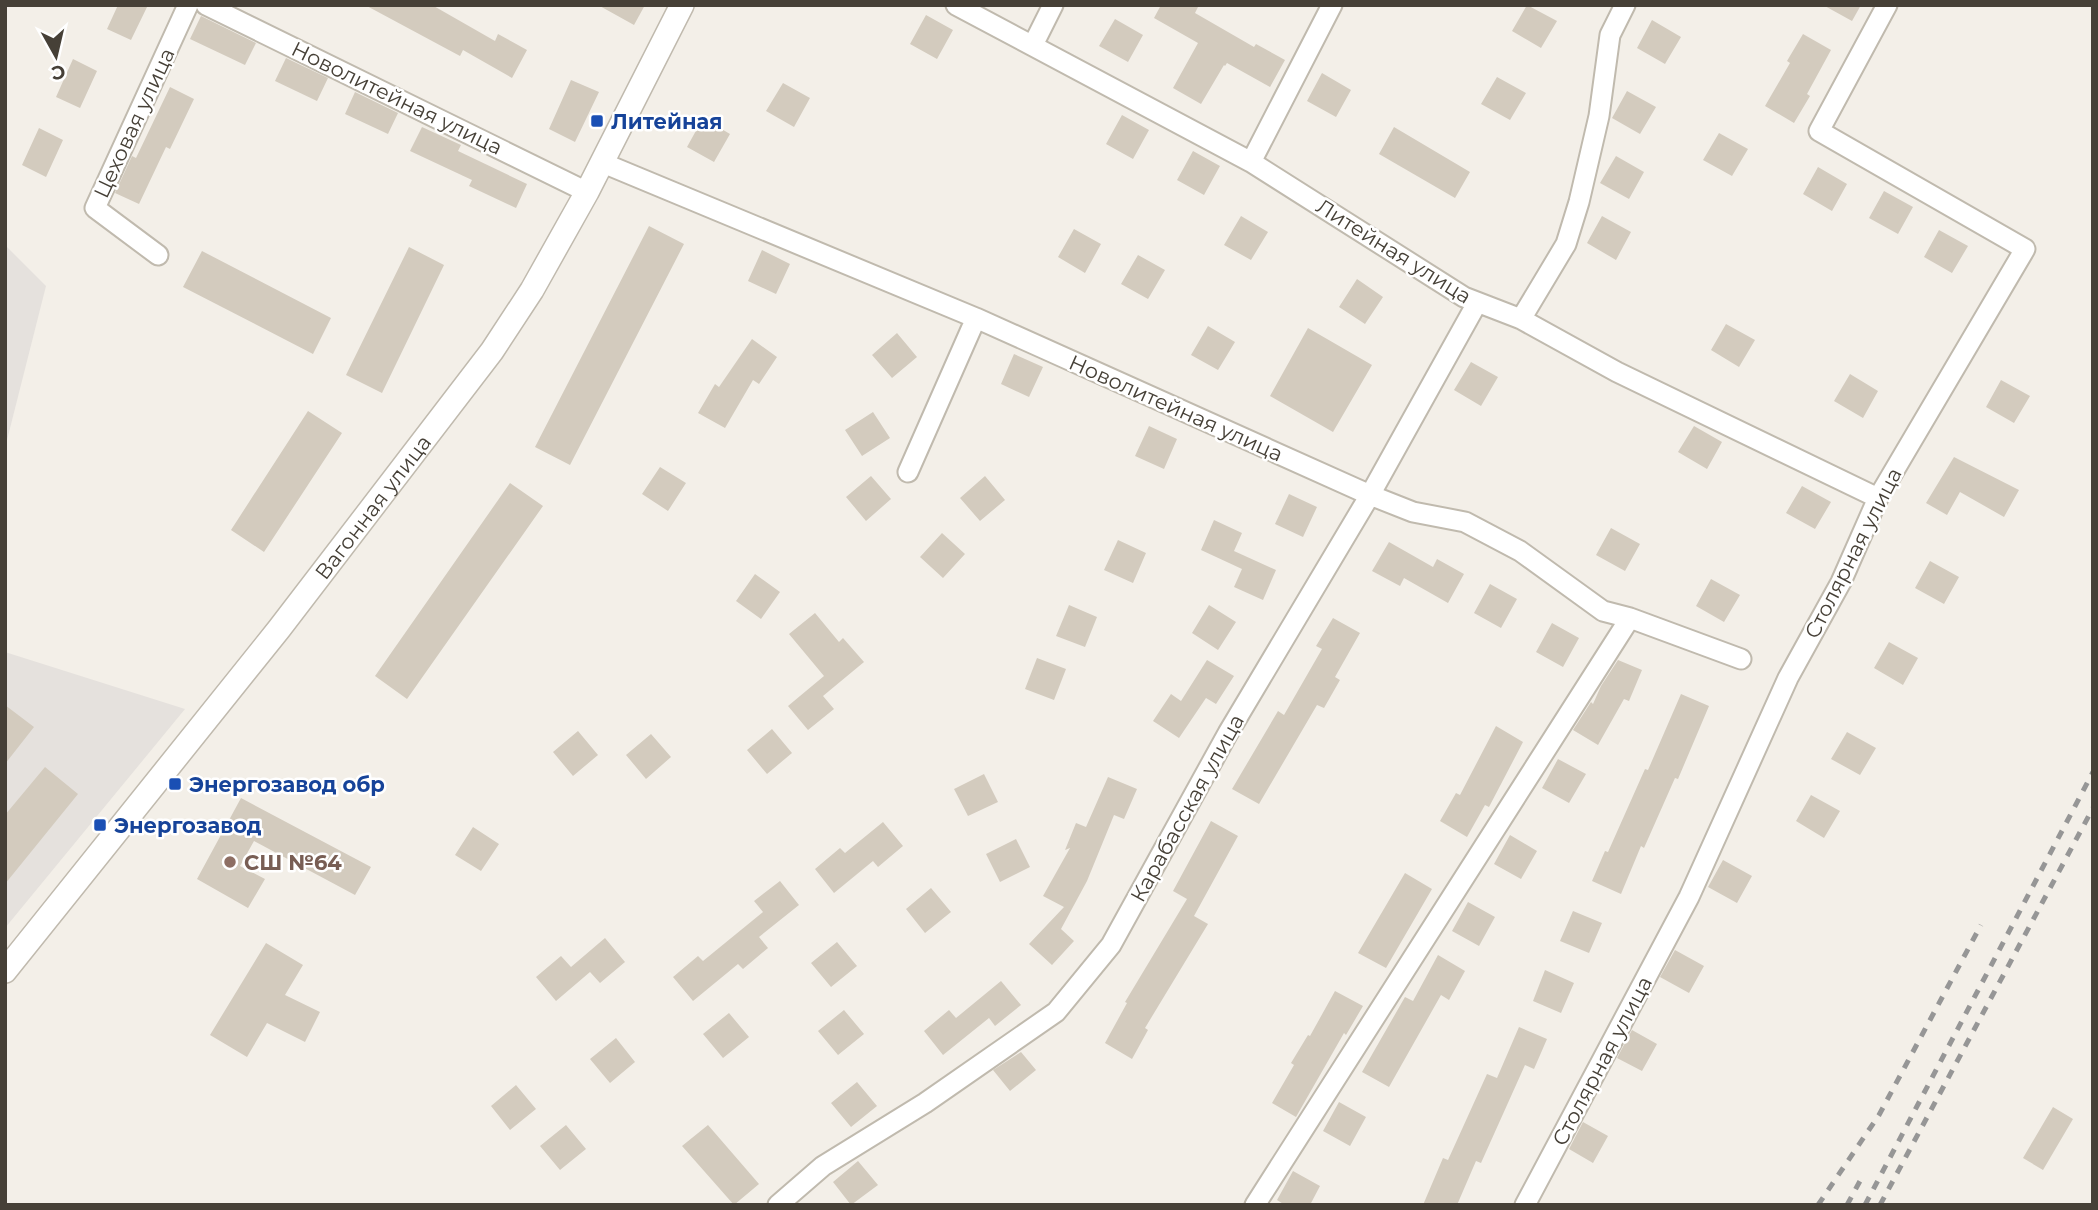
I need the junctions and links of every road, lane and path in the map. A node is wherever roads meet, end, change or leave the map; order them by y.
1 (188, 5) edge
2 (206, 5) edge
3 (682, 5) edge
4 (956, 5) edge
5 (1053, 5) edge
6 (1332, 5) edge
7 (1625, 5) edge
8 (1887, 5) edge
9 (1032, 45) junction
10 (1251, 162) junction
11 (603, 163) junction
12 (587, 192) junction
13 (158, 255) dead end
14 (1477, 303) junction
15 (976, 318) junction
16 (1521, 319) junction
17 (908, 472) dead end
18 (1370, 495) junction
19 (1878, 498) junction
20 (1630, 618) junction
21 (1741, 659) dead end
22 (5, 971) edge
23 (778, 1205) edge
24 (1255, 1205) edge
25 (1525, 1205) edge

1 - 13 street, Цеховая улица
2 - 12 street, Новолитейная улица
3 - 11 street, Вагонная улица
4 - 9 street, Литейная улица
5 - 9 street
6 - 10 street
7 - 16 street
8 - 19 street, Столярная улица
9 - 10 street, Литейная улица
10 - 14 street, Литейная улица
11 - 12 street, Вагонная улица
11 - 15 street, Новолитейная улица
12 - 22 street, Вагонная улица
14 - 16 street, Литейная улица
14 - 18 street, Карабасская улица
15 - 17 street
15 - 18 street, Новолитейная улица
16 - 19 street, Литейная улица
18 - 20 street, Новолитейная улица
18 - 23 street, Карабасская улица
19 - 25 street, Столярная улица
20 - 21 street, Новолитейная улица
20 - 24 street

